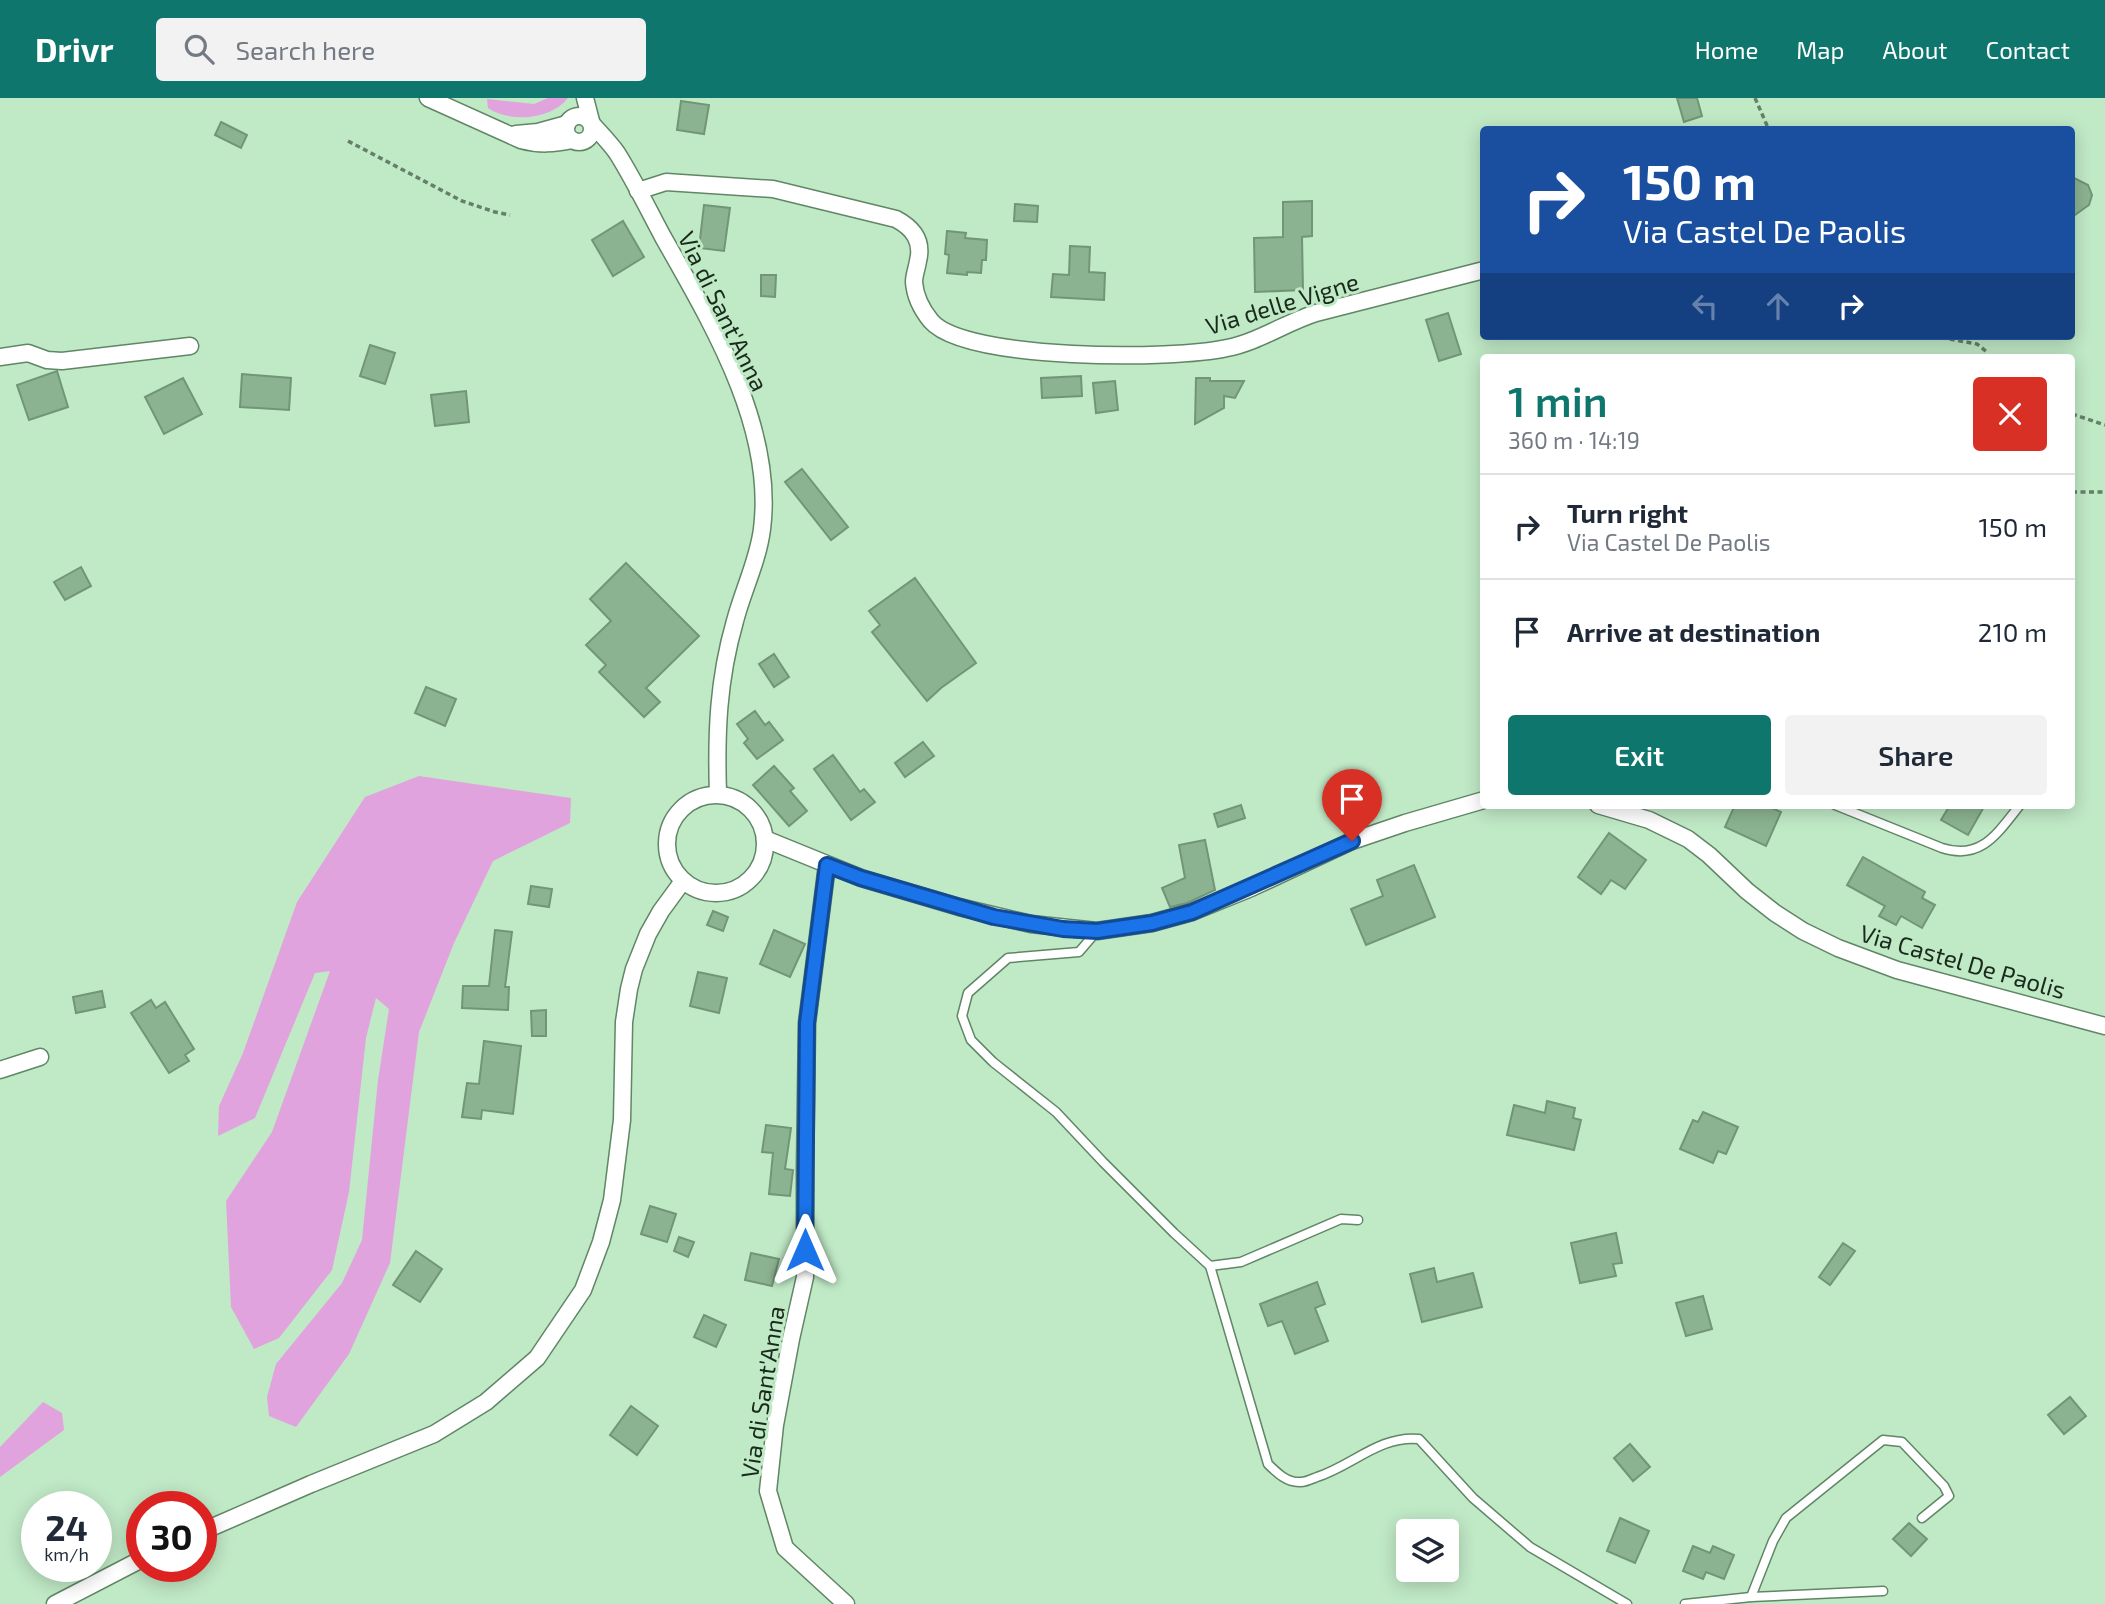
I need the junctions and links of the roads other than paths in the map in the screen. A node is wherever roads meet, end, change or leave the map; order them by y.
1 (428, 98) edge
2 (575, 98) edge
3 (585, 98) edge
4 (568, 122) junction
5 (592, 123) junction
6 (506, 133) junction
7 (578, 140) junction
8 (612, 146) junction
9 (638, 191) junction
10 (1480, 271) edge
11 (190, 346) dead end
12 (0, 357) edge
13 (718, 794) junction
14 (1480, 801) edge
15 (1612, 809) edge
16 (1845, 809) edge
17 (2017, 809) edge
18 (765, 839) junction
19 (827, 865) junction
20 (683, 881) junction
21 (1097, 931) junction
22 (2105, 1026) edge
23 (40, 1057) dead end
24 (0, 1070) edge
25 (1359, 1220) dead end
26 (1210, 1266) junction
27 (1922, 1518) dead end
28 (217, 1525) edge
29 (126, 1567) edge
30 (1883, 1591) dead end
31 (1751, 1597) junction
32 (55, 1604) edge
33 (846, 1604) edge
34 (1627, 1604) edge
35 (1685, 1604) edge

1 - 6 street
2 - 4 street
3 - 5 street, Via di Sant'Anna
4 - 5 street
4 - 6 street
4 - 7 street
5 - 7 street
5 - 8 street, Via di Sant'Anna
6 - 7 street
7 - 8 street
8 - 9 street, Via di Sant'Anna
9 - 10 street, Via delle Vigne
9 - 13 street, Via di Sant'Anna
11 - 12 street
13 - 18 street
13 - 20 street
14 - 21 street
15 - 22 street, Via Castel De Paolis
16 - 17 lane
18 - 19 street
18 - 20 street
19 - 21 street
19 - 33 street, Via di Sant'Anna
20 - 28 street
21 - 26 lane
23 - 24 street
25 - 26 lane
26 - 34 lane
27 - 31 lane
29 - 32 street
30 - 31 lane
31 - 35 lane

